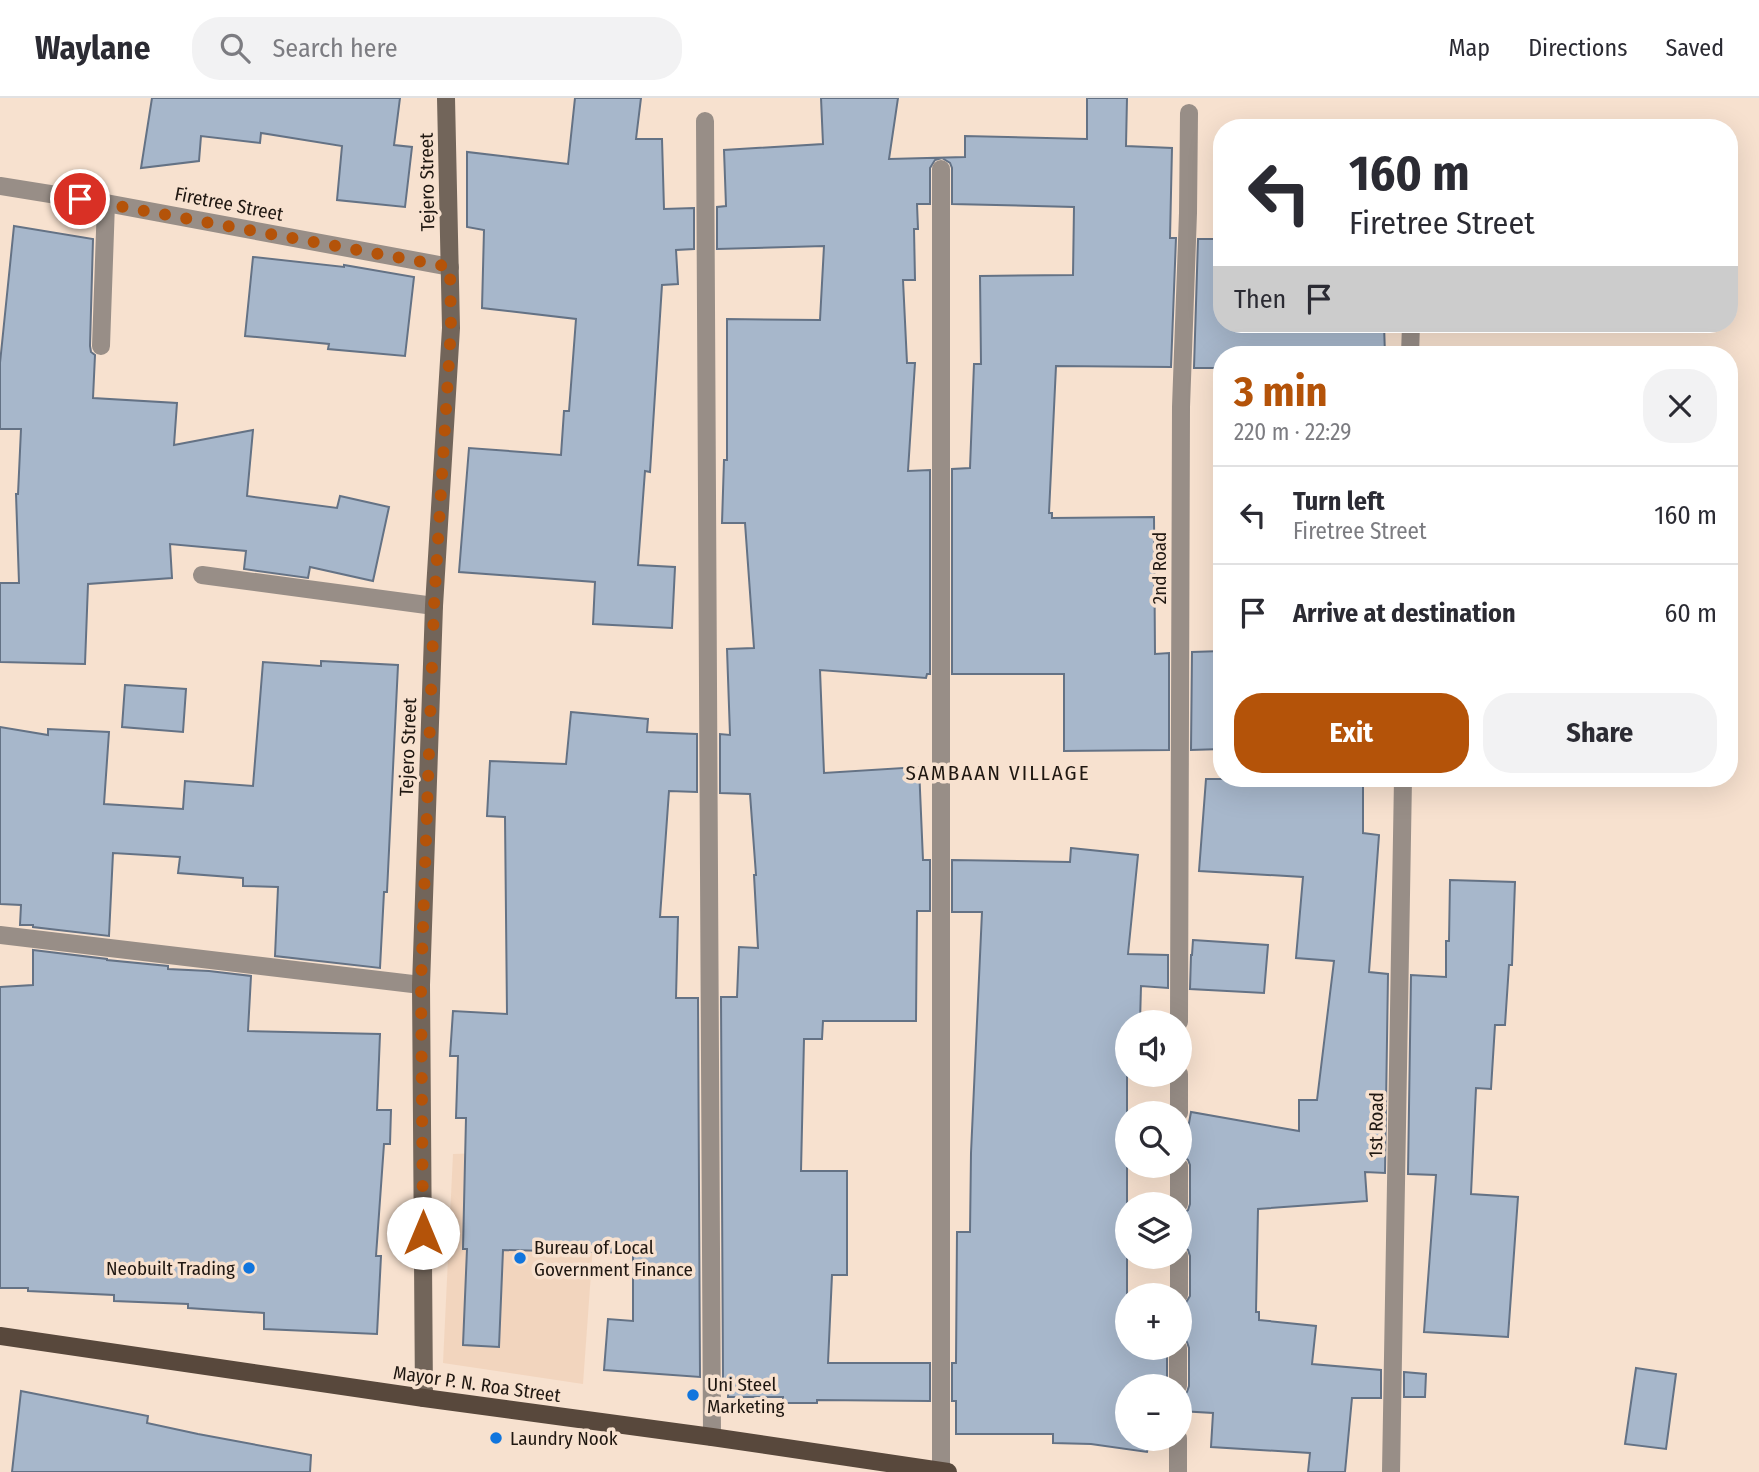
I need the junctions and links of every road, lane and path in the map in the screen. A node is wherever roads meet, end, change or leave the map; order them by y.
1 (446, 98) edge
2 (1189, 113) dead end
3 (705, 121) dead end
4 (941, 169) dead end
5 (0, 186) edge
6 (106, 203) junction
7 (450, 267) junction
8 (101, 346) dead end
9 (202, 575) dead end
10 (434, 606) junction
11 (1403, 787) edge
12 (0, 935) edge
13 (421, 985) junction
14 (1179, 1010) edge
15 (0, 1336) edge
16 (424, 1398) junction
17 (712, 1437) junction
18 (1178, 1451) edge
19 (944, 1471) edge
20 (1178, 1472) edge
21 (1391, 1472) edge

1 - 7 main road, Tejero Street
2 - 14 street, 2nd Road
3 - 17 street
4 - 19 street
5 - 6 street, Firetree Street
6 - 7 street, Firetree Street
6 - 8 street
7 - 10 main road, Tejero Street
9 - 10 street
10 - 13 main road, Tejero Street
11 - 21 street, 1st Road
12 - 13 street
13 - 16 main road, Tejero Street
15 - 16 main road, Mayor P. N. Roa Street
16 - 17 main road, Mayor P. N. Roa Street
17 - 19 main road, Mayor P. N. Roa Street
18 - 20 street

